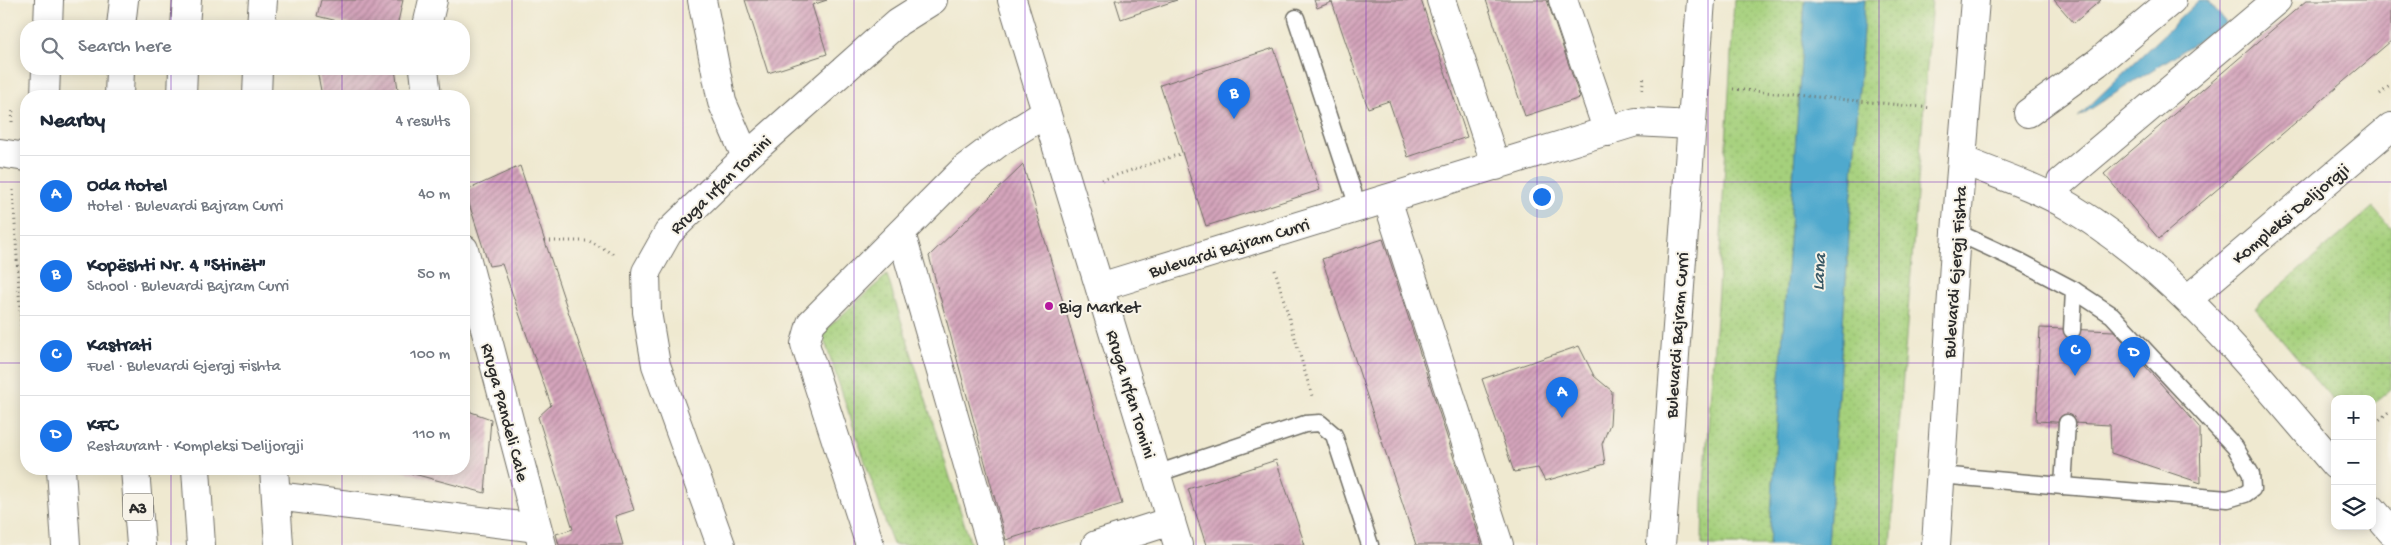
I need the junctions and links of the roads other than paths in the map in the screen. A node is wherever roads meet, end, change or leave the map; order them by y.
1 (49, 0) edge
2 (124, 0) edge
3 (186, 0) edge
4 (263, 0) edge
5 (433, 0) edge
6 (702, 0) edge
7 (933, 0) edge
8 (1012, 0) edge
9 (1441, 0) edge
10 (1563, 0) edge
11 (1701, 0) edge
12 (1975, 0) edge
13 (2172, 0) edge
14 (2278, 0) edge
15 (1296, 18) dead end
16 (48, 20) edge
17 (122, 20) edge
18 (185, 20) edge
19 (261, 20) edge
20 (428, 20) edge
21 (46, 75) edge
22 (120, 75) edge
23 (183, 75) edge
24 (258, 75) edge
25 (425, 75) edge
26 (45, 90) edge
27 (119, 90) edge
28 (182, 90) edge
29 (257, 90) edge
30 (426, 90) edge
31 (1046, 113) junction
32 (2028, 113) dead end
33 (1691, 125) junction
34 (2391, 128) edge
35 (1608, 132) junction
36 (746, 157) junction
37 (1962, 160) junction
38 (1496, 166) junction
39 (2061, 182) dead end
40 (1388, 199) junction
41 (1358, 208) junction
42 (1956, 232) junction
43 (901, 234) junction
44 (470, 272) edge
45 (1100, 287) junction
46 (2074, 290) junction
47 (2189, 298) junction
48 (2072, 330) dead end
49 (2067, 423) dead end
50 (2331, 460) edge
51 (1156, 474) junction
52 (61, 475) edge
53 (135, 475) edge
54 (196, 475) edge
55 (274, 475) edge
56 (1940, 475) junction
57 (2063, 486) junction
58 (276, 496) junction
59 (2376, 514) edge
60 (2391, 531) edge
61 (1174, 533) edge
62 (540, 537) edge
63 (66, 545) edge
64 (141, 545) edge
65 (201, 545) edge
66 (279, 545) edge
67 (721, 545) edge
68 (870, 545) edge
69 (991, 545) edge
70 (1096, 545) edge
71 (1370, 545) edge
72 (1500, 545) edge
73 (1661, 545) edge
74 (1936, 545) edge

1 - 16 main road
2 - 17 main road
3 - 18 main road
4 - 19 main road
5 - 20 main road
6 - 36 main road
7 - 36 main road, Rruga Irfan Tomini
8 - 31 main road, Rruga Irfan Tomini
9 - 38 main road
10 - 35 main road
11 - 33 main road, Bulevardi Bajram Curri
12 - 37 main road, Bulevardi Gjergj Fishta
13 - 32 main road
14 - 39 main road
15 - 41 lane
21 - 26 main road
22 - 27 main road
23 - 28 main road
24 - 29 main road
25 - 30 main road
31 - 43 main road
31 - 45 main road, Rruga Irfan Tomini
33 - 35 main road, Bulevardi Bajram Curri
33 - 73 main road, Bulevardi Bajram Curri
34 - 47 main road, Kompleksi Delijorgji
35 - 38 main road, Bulevardi Bajram Curri
36 - 67 main road, Rruga Irfan Tomini
37 - 42 main road, Bulevardi Gjergj Fishta
37 - 47 main road
38 - 40 main road, Bulevardi Bajram Curri
40 - 41 main road, Bulevardi Bajram Curri
40 - 72 main road
41 - 45 main road, Bulevardi Bajram Curri
42 - 46 lane
42 - 56 main road, Bulevardi Gjergj Fishta
43 - 68 main road
43 - 69 main road
44 - 62 main road, Rruga Pandeli Cale
45 - 51 main road, Rruga Irfan Tomini
46 - 48 lane
46 - 57 lane
47 - 50 main road
49 - 57 lane
51 - 61 main road, Rruga Irfan Tomini
51 - 71 lane, Rruga Irfan Tomini
52 - 63 main road
53 - 64 main road, A3
54 - 65 main road
55 - 58 main road
56 - 57 lane
56 - 74 main road, Bulevardi Gjergj Fishta
58 - 62 main road
58 - 66 main road
59 - 60 main road
61 - 70 main road, Rruga Irfan Tomini

